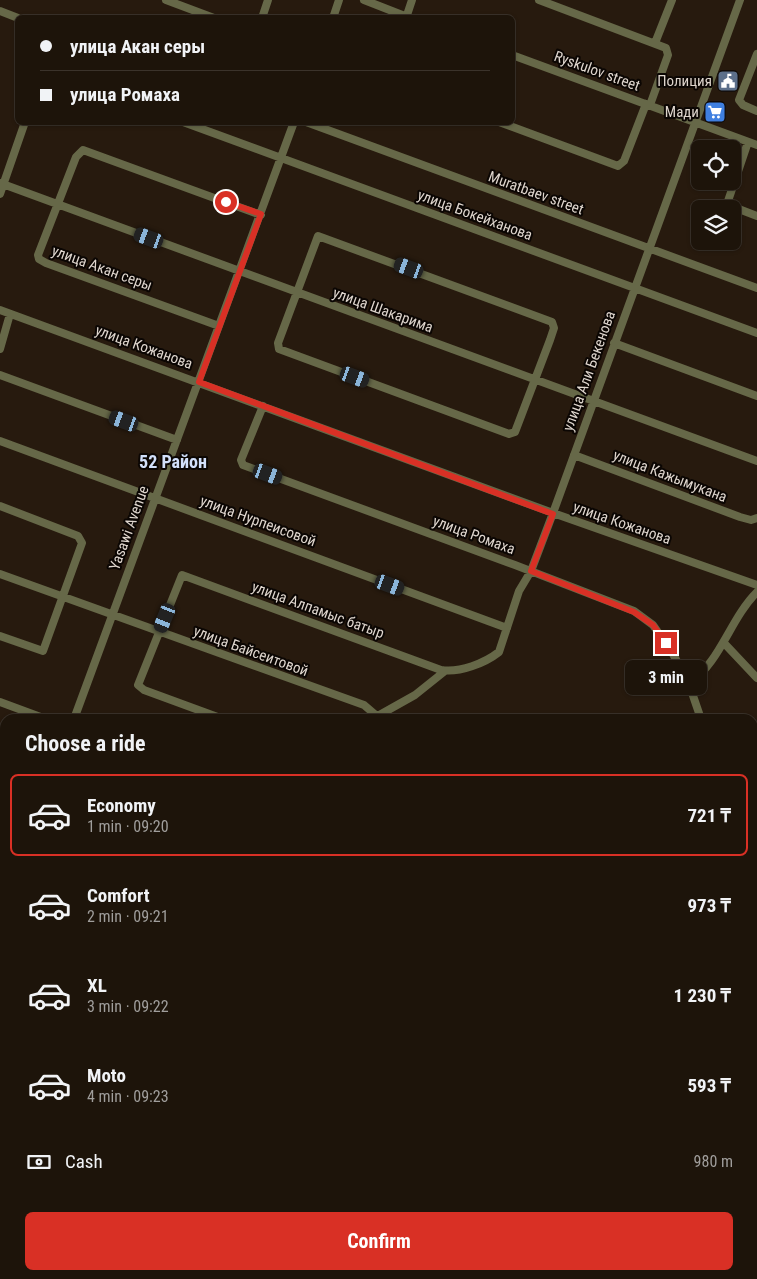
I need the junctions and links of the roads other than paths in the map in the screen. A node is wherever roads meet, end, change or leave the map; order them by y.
1 (166, 0) edge
2 (268, 0) edge
3 (339, 0) edge
4 (364, 0) edge
5 (412, 0) edge
6 (539, 0) edge
7 (672, 0) edge
8 (740, 0) edge
9 (0, 11) edge
10 (206, 15) edge
11 (263, 15) edge
12 (334, 15) edge
13 (402, 15) edge
14 (408, 15) edge
15 (15, 17) edge
16 (656, 43) junction
17 (757, 54) edge
18 (515, 56) edge
19 (648, 104) junction
20 (757, 111) edge
21 (696, 121) junction
22 (24, 125) edge
23 (191, 125) edge
24 (293, 125) edge
25 (314, 125) edge
26 (507, 125) edge
27 (748, 142) junction
28 (757, 145) edge
29 (281, 159) junction
30 (2, 183) edge
31 (0, 194) edge
32 (58, 205) junction
33 (261, 214) junction
34 (757, 216) edge
35 (649, 249) junction
36 (240, 270) junction
37 (634, 288) junction
38 (757, 288) edge
39 (297, 293) junction
40 (0, 310) edge
41 (10, 314) junction
42 (220, 326) junction
43 (757, 333) edge
44 (614, 343) junction
45 (0, 349) edge
46 (0, 375) edge
47 (534, 380) junction
48 (199, 382) junction
49 (757, 396) edge
50 (594, 400) junction
51 (263, 406) junction
52 (177, 440) junction
53 (0, 441) edge
54 (574, 455) junction
55 (757, 461) edge
56 (155, 498) junction
57 (0, 506) edge
58 (553, 514) junction
59 (757, 518) edge
60 (531, 571) junction
61 (0, 574) edge
62 (757, 585) edge
63 (757, 592) edge
64 (64, 598) junction
65 (112, 615) junction
66 (507, 628) junction
67 (159, 633) junction
68 (0, 636) edge
69 (724, 642) junction
70 (445, 670) junction
71 (757, 678) edge
72 (689, 684) junction
73 (0, 702) edge
74 (32, 714) edge
75 (76, 714) edge
76 (209, 714) edge
77 (372, 714) edge
78 (382, 714) edge
79 (699, 714) edge

1 - 10 street
2 - 11 street
3 - 12 street
4 - 13 street
5 - 14 street
6 - 16 street
7 - 16 street
8 - 21 street, улица Али Бекенова
9 - 15 street
16 - 19 street
17 - 20 street
18 - 19 street, Ryskulov street
19 - 21 street, Ryskulov street
19 - 26 street
21 - 27 street, Ryskulov street
21 - 35 street, улица Али Бекенова
22 - 30 street
23 - 29 street, улица Бокейханова
24 - 29 street, Yasawi Avenue
25 - 35 street, Muratbaev street
27 - 28 street, Ryskulov street
27 - 34 street
29 - 33 street, Yasawi Avenue
29 - 37 street, улица Бокейханова
30 - 31 street
30 - 32 street, улица Шакарима
32 - 33 street, улица Акан серы
32 - 36 street, улица Шакарима
32 - 42 street, улица Акан серы
33 - 36 street, Yasawi Avenue
35 - 37 street, улица Али Бекенова
35 - 38 street, Muratbaev street
36 - 39 street, улица Шакарима
36 - 42 street, Yasawi Avenue
37 - 43 street, улица Бокейханова
37 - 44 street, улица Али Бекенова
39 - 47 street, улица Шакарима
39 - 47 street
39 - 47 street
40 - 41 street, улица Кожанова
41 - 45 street
41 - 48 street, улица Кожанова
42 - 48 street, Yasawi Avenue
44 - 49 street
44 - 50 street, улица Али Бекенова
46 - 52 street
47 - 50 street, улица Шакарима
48 - 51 street, улица Кожанова
48 - 52 street, Yasawi Avenue
50 - 54 street, улица Али Бекенова
50 - 55 street, улица Шакарима
51 - 58 street, улица Кожанова
51 - 60 street, улица Ромаха
52 - 56 street, Yasawi Avenue
53 - 56 street, улица Нурпеисовой
54 - 58 street, улица Али Бекенова
54 - 59 street, улица Кажымукана
56 - 65 street, Yasawi Avenue
56 - 66 street, улица Нурпеисовой
57 - 64 street
58 - 60 street, улица Али Бекенова
58 - 62 street, улица Кожанова
60 - 66 street, улица Али Бекенова
60 - 72 street, улица Ромаха
61 - 64 street, улица Байсеитовой
63 - 69 street
64 - 65 street, улица Байсеитовой
64 - 68 street
65 - 67 street, улица Байсеитовой
65 - 75 street, Yasawi Avenue
66 - 70 street, улица Али Бекенова
67 - 70 street, улица Алпамыс батыр
67 - 76 street
67 - 77 street, улица Байсеитовой
69 - 71 street
69 - 72 street
70 - 78 street
72 - 79 street, улица Ромаха
73 - 74 street

